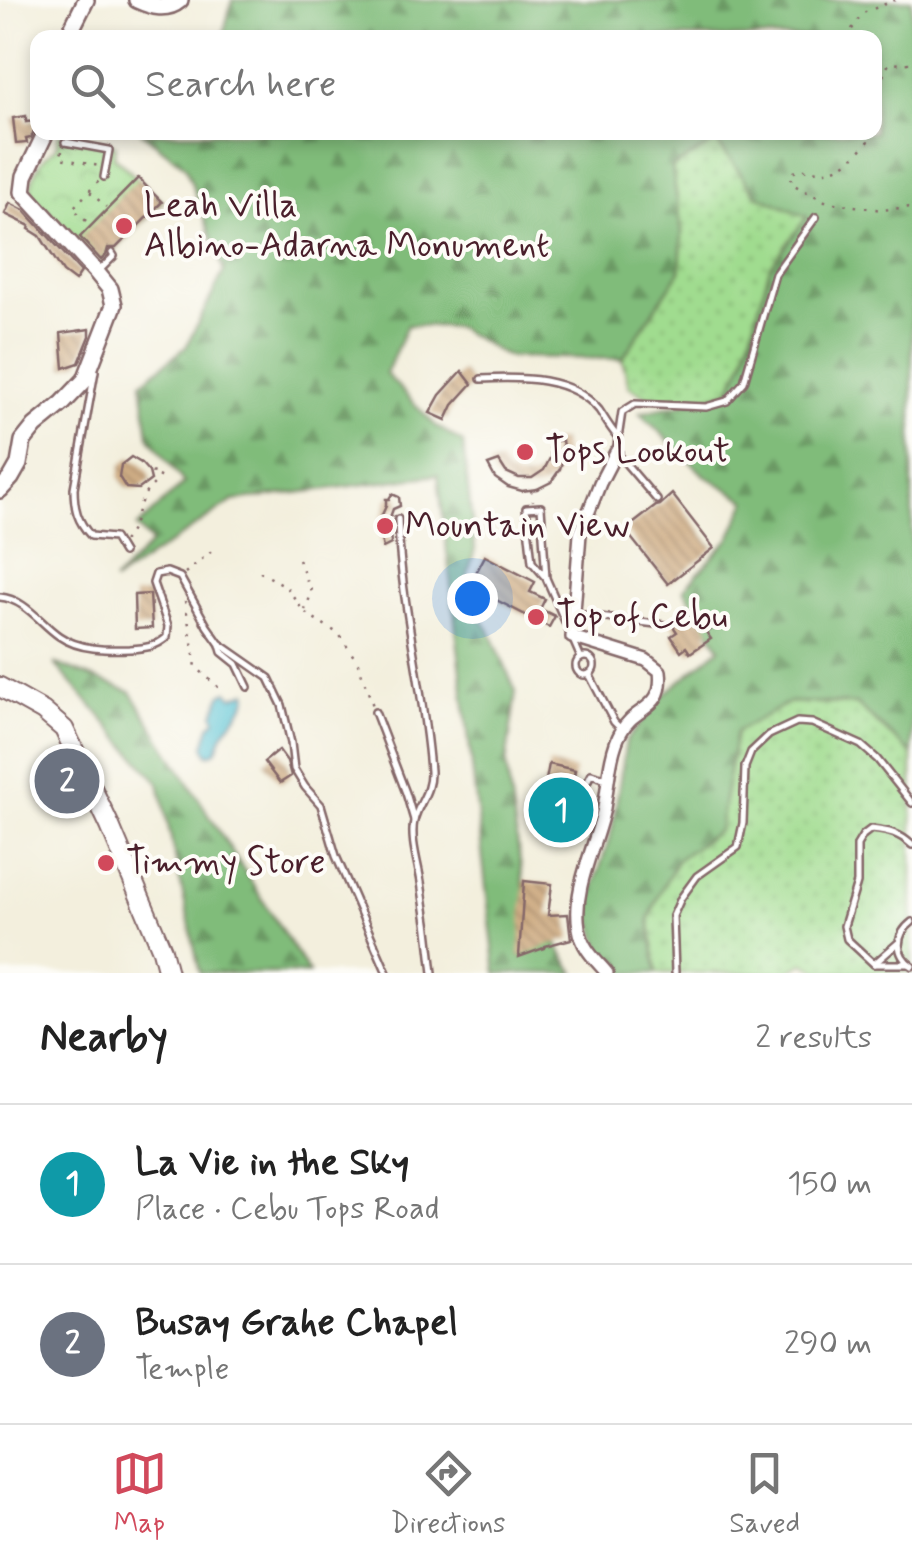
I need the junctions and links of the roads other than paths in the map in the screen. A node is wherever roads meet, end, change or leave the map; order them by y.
1 (86, 0) edge
2 (137, 0) edge
3 (180, 0) edge
4 (71, 30) edge
5 (54, 140) edge
6 (60, 140) edge
7 (104, 176) road end
8 (816, 217) dead end
9 (112, 253) dead end
10 (97, 273) junction
11 (93, 362) junction
12 (480, 379) dead end
13 (617, 436) junction
14 (616, 452) junction
15 (0, 490) edge
16 (657, 500) dead end
17 (398, 519) dead end
18 (123, 552) dead end
19 (546, 578) junction
20 (0, 597) edge
21 (575, 614) junction
22 (664, 625) dead end
23 (572, 636) junction
24 (219, 643) junction
25 (582, 658) junction
26 (590, 674) junction
27 (248, 687) dead end
28 (0, 688) edge
29 (375, 712) road end
30 (621, 730) junction
31 (609, 780) junction
32 (912, 803) edge
33 (586, 808) dead end
34 (414, 820) junction
35 (912, 845) edge
36 (912, 922) edge
37 (898, 942) junction
38 (874, 964) junction
39 (910, 965) edge
40 (168, 973) edge
41 (387, 973) edge
42 (434, 973) edge
43 (607, 973) edge
44 (674, 973) edge

1 - 4 street
2 - 3 street
5 - 10 street
6 - 7 lane
8 - 13 lane
9 - 10 lane
10 - 11 street
11 - 15 street
11 - 18 lane
12 - 13 lane
13 - 14 lane
14 - 16 lane
14 - 21 street
17 - 34 lane
19 - 19 lane
19 - 23 lane
20 - 24 lane
21 - 22 lane
21 - 23 street
23 - 25 lane
23 - 30 street
24 - 27 lane
24 - 41 lane
25 - 26 lane
25 - 26 lane
26 - 30 lane
28 - 40 main road
29 - 34 lane
30 - 31 street
31 - 33 lane
31 - 43 street
32 - 44 lane
34 - 42 lane
35 - 38 lane
36 - 37 lane
37 - 38 lane
37 - 39 lane
38 - 39 lane

